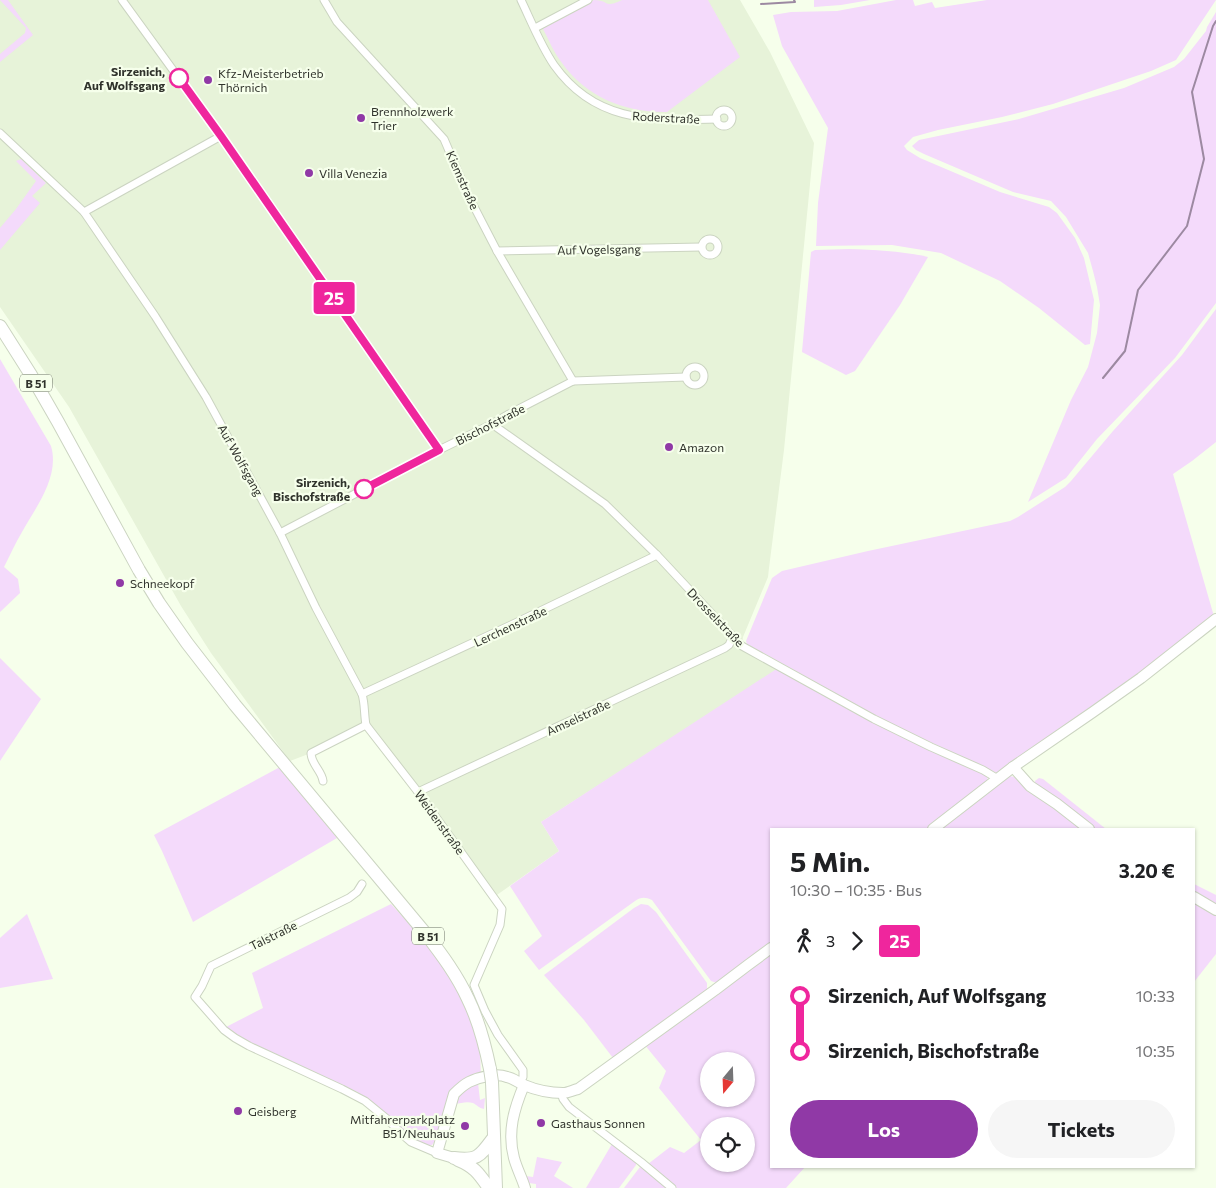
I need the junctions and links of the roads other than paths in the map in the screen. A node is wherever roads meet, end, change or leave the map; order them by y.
1 (122, 0) edge
2 (324, 0) edge
3 (520, 0) edge
4 (588, 0) edge
5 (534, 28) junction
6 (717, 119) dead end
7 (0, 133) edge
8 (221, 136) junction
9 (84, 212) junction
10 (701, 247) dead end
11 (497, 251) junction
12 (0, 326) edge
13 (686, 377) dead end
14 (573, 381) junction
15 (492, 424) junction
16 (439, 450) junction
17 (280, 533) junction
18 (657, 555) junction
19 (1216, 619) edge
20 (732, 636) junction
21 (362, 694) junction
22 (366, 725) junction
23 (1012, 767) junction
24 (998, 779) junction
25 (324, 781) dead end
26 (418, 792) junction
27 (934, 828) edge
28 (1088, 828) edge
29 (362, 884) dead end
30 (1195, 898) edge
31 (1216, 910) edge
32 (770, 949) edge
33 (522, 1084) junction
34 (561, 1093) junction
35 (494, 1137) junction
36 (437, 1153) junction
37 (454, 1158) junction
38 (495, 1187) edge
39 (525, 1188) edge
40 (672, 1188) edge

1 - 8 street
2 - 11 street, Kiemstraße
3 - 5 street, Roderstraße
4 - 5 street
5 - 6 street, Roderstraße
7 - 9 street, Auf Wolfsgang
8 - 9 street
8 - 16 street
9 - 17 street, Auf Wolfsgang
10 - 11 street, Auf Vogelsgang
11 - 14 street, Kiemstraße
12 - 35 highway, B 51, bridge
13 - 14 street, Bischofstraße
14 - 15 street, Bischofstraße
15 - 16 street, Bischofstraße
15 - 18 street, Drosselstraße
16 - 17 street, Bischofstraße
17 - 21 street, Auf Wolfsgang
18 - 20 street, Drosselstraße
18 - 21 street, Lerchenstraße
19 - 23 main road
20 - 24 street, Drosselstraße
20 - 26 street, Amselstraße
21 - 22 street, Auf Wolfsgang
22 - 25 street
22 - 26 street, Weidenstraße
23 - 24 main road
23 - 28 main road
24 - 27 main road
26 - 33 street, Weidenstraße
29 - 36 street, Talstraße
30 - 31 main road
32 - 34 main road
33 - 34 main road
33 - 36 main road
33 - 39 main road
34 - 40 street
35 - 37 highway
35 - 38 highway, B 51
36 - 37 main road
37 - 38 highway

